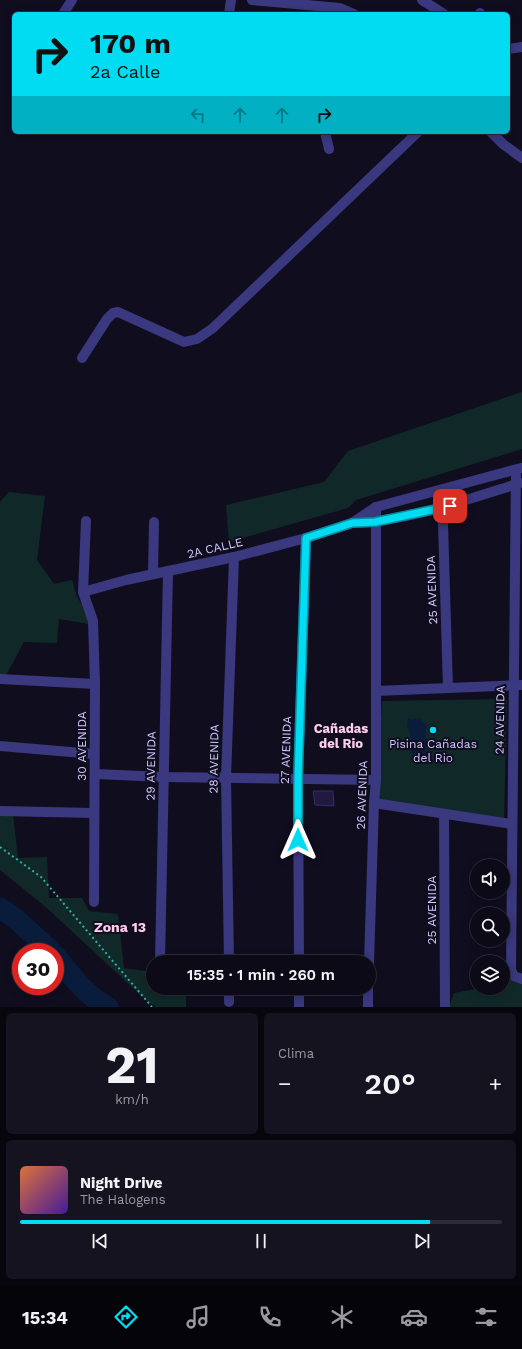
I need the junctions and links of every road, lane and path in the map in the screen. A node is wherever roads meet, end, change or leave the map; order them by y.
1 (72, 0) edge
2 (231, 0) edge
3 (252, 0) edge
4 (425, 1) edge
5 (290, 2) edge
6 (64, 12) edge
7 (229, 12) edge
8 (349, 12) edge
9 (441, 12) edge
10 (522, 47) edge
11 (510, 49) edge
12 (326, 134) edge
13 (416, 134) edge
14 (493, 134) edge
15 (329, 149) dead end
16 (522, 158) edge
17 (82, 358) dead end
18 (519, 469) edge
19 (518, 484) edge
20 (442, 491) junction
21 (376, 508) junction
22 (442, 508) junction
23 (86, 521) dead end
24 (154, 522) dead end
25 (375, 522) junction
26 (352, 523) junction
27 (306, 538) junction
28 (234, 558) junction
29 (168, 572) junction
30 (153, 574) junction
31 (83, 592) junction
32 (0, 679) edge
33 (95, 684) junction
34 (518, 685) edge
35 (448, 688) junction
36 (376, 691) junction
37 (518, 699) edge
38 (0, 746) edge
39 (94, 754) junction
40 (95, 774) junction
41 (164, 777) junction
42 (226, 778) junction
43 (298, 779) junction
44 (376, 780) junction
45 (374, 803) junction
46 (0, 811) edge
47 (94, 813) junction
48 (444, 814) junction
49 (512, 824) junction
50 (0, 847) edge
51 (94, 902) dead end
52 (160, 955) edge
53 (228, 955) edge
54 (299, 955) edge
55 (369, 955) edge
56 (522, 978) edge
57 (229, 995) edge
58 (299, 995) edge
59 (368, 995) edge
60 (229, 1002) dead end
61 (152, 1007) edge
62 (299, 1007) edge
63 (368, 1007) edge
64 (445, 1007) edge

1 - 6 street
2 - 7 street
3 - 5 street
4 - 9 street
5 - 8 street
10 - 11 street
12 - 15 street
13 - 17 street
14 - 16 street
18 - 19 street, 24 AVENIDA
18 - 20 street, 2A CALLE
19 - 22 street, 2A CALLE
19 - 34 street, 24 AVENIDA
20 - 21 street, 2A CALLE
20 - 22 street, 25 AVENIDA
21 - 25 street, 26 AVENIDA
21 - 26 street, 2A CALLE
22 - 25 street, 2A CALLE
22 - 35 street, 25 AVENIDA
23 - 31 street
24 - 30 street
25 - 26 street, 2A CALLE
25 - 36 street, 26 AVENIDA
26 - 27 street, 2A CALLE
27 - 28 street, 2A CALLE
27 - 43 street, 27 AVENIDA
28 - 29 street, 2A CALLE
28 - 42 street, 28 AVENIDA
29 - 30 street, 2A CALLE
29 - 41 street, 29 AVENIDA
30 - 31 street, 2A CALLE
31 - 33 street, 30 AVENIDA
32 - 33 street
33 - 39 street, 30 AVENIDA
34 - 35 street
34 - 37 street, 24 AVENIDA
35 - 36 street
36 - 44 street, 26 AVENIDA
37 - 49 street, 24 AVENIDA
38 - 39 street
39 - 40 street, 30 AVENIDA
40 - 41 street
40 - 47 street, 30 AVENIDA
41 - 42 street
41 - 52 street, 29 AVENIDA
42 - 43 street
42 - 53 street, 28 AVENIDA
43 - 44 street
43 - 54 street, 27 AVENIDA
44 - 45 street, 26 AVENIDA
45 - 48 street
45 - 55 street, 26 AVENIDA
46 - 47 street
47 - 51 street, 30 AVENIDA
48 - 49 street
48 - 64 street, 25 AVENIDA
49 - 56 street, 24 AVENIDA
50 - 61 path
57 - 60 street
58 - 62 street
59 - 63 street

